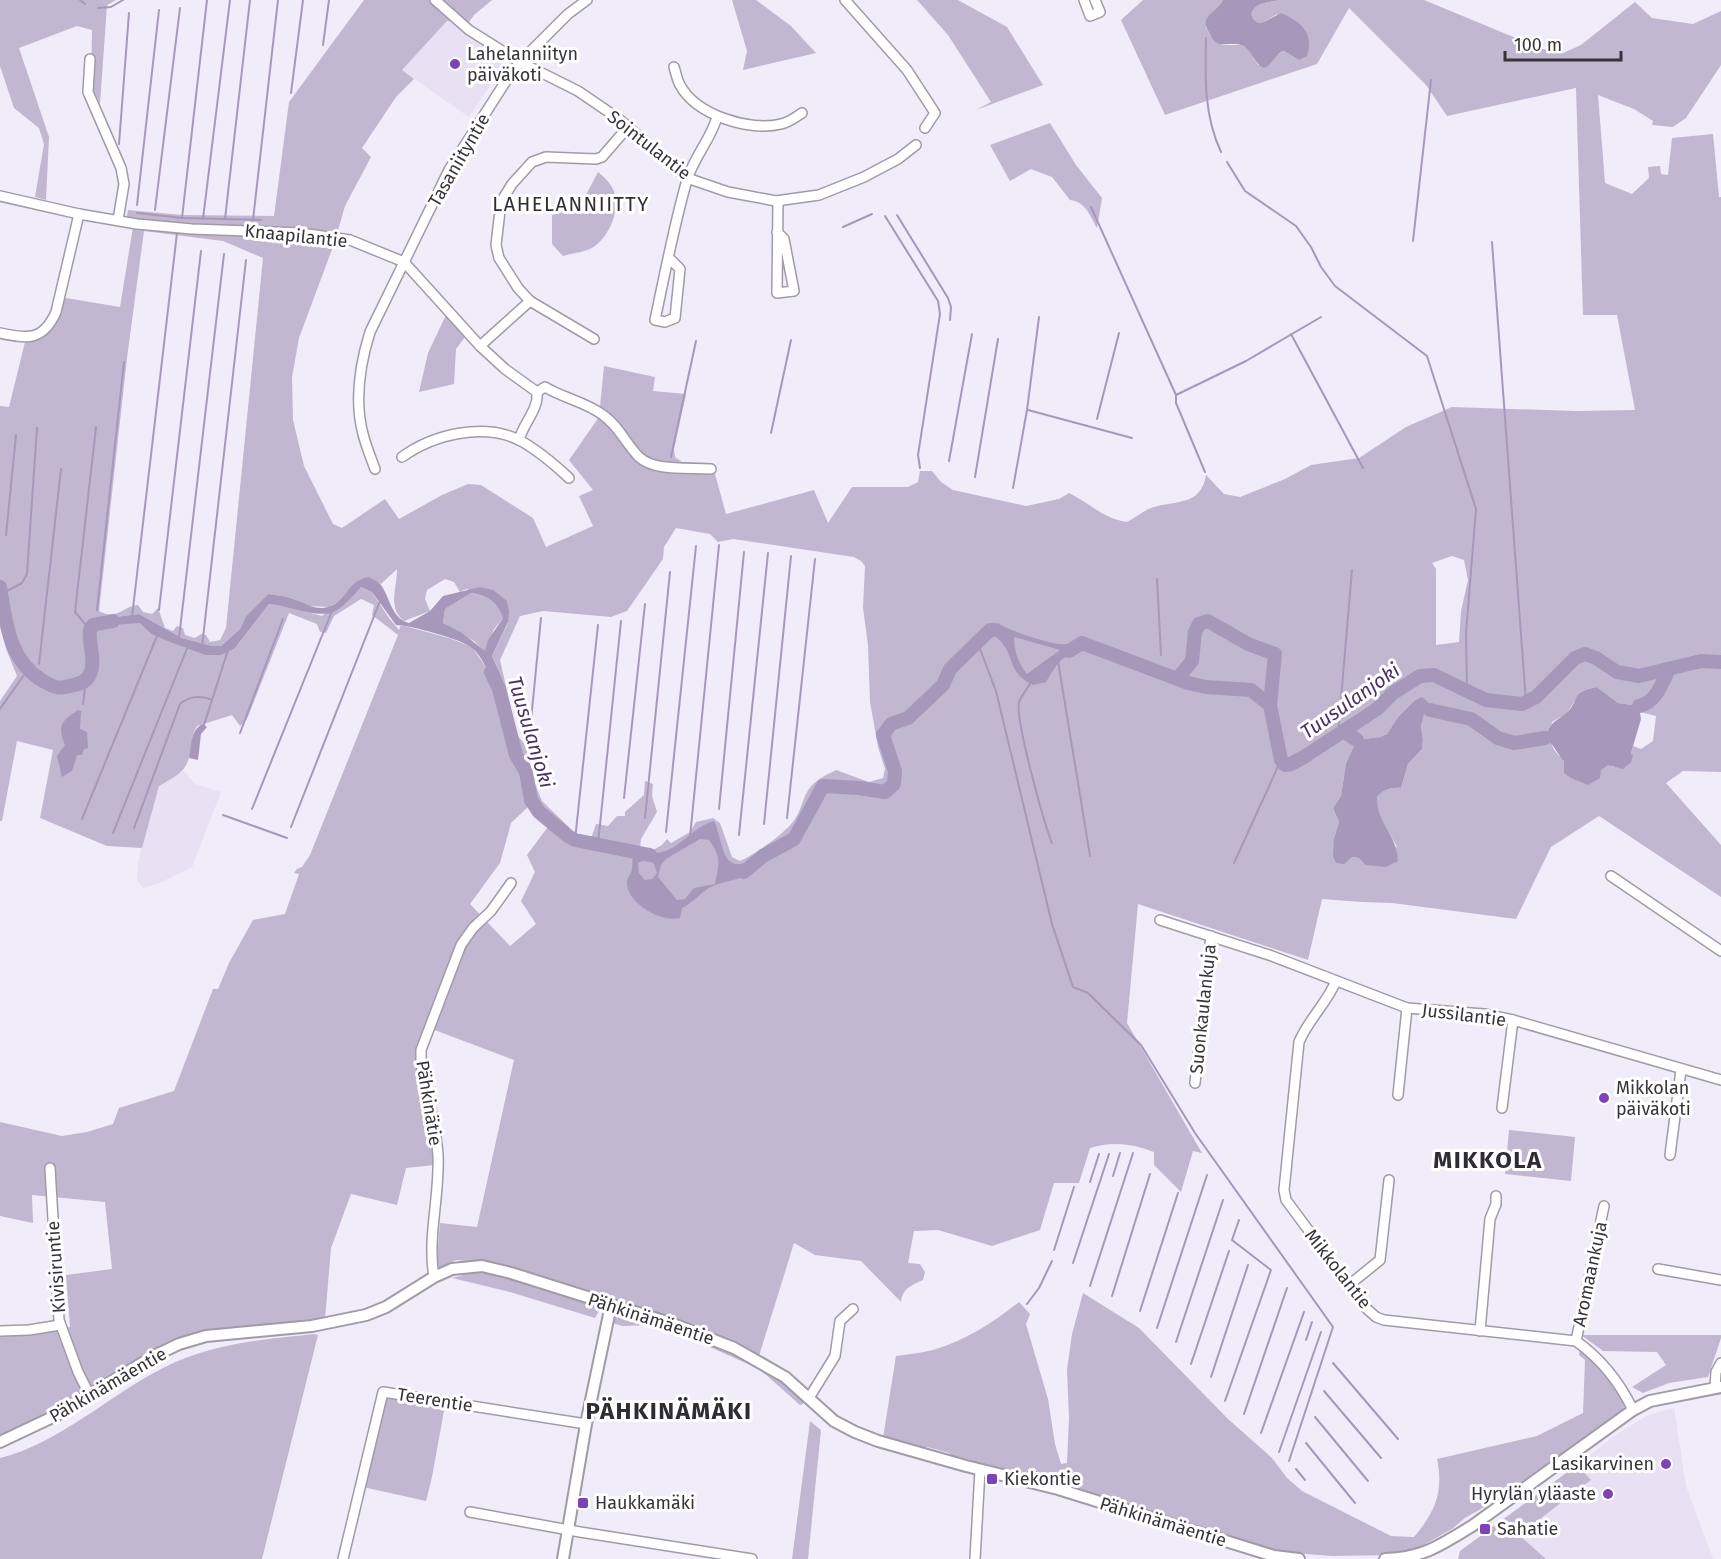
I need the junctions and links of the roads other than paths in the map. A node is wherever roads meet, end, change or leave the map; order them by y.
1 (435, 0) edge
2 (587, 0) edge
3 (845, 0) edge
4 (1084, 0) edge
5 (1095, 0) edge
6 (90, 59) dead end
7 (520, 62) junction
8 (674, 67) dead end
9 (802, 113) dead end
10 (717, 117) junction
11 (628, 127) junction
12 (925, 128) dead end
13 (916, 145) dead end
14 (687, 178) junction
15 (0, 196) edge
16 (778, 201) junction
17 (79, 214) junction
18 (118, 220) junction
19 (777, 232) junction
20 (669, 258) junction
21 (404, 262) junction
22 (530, 302) junction
23 (0, 333) edge
24 (594, 339) dead end
25 (480, 346) junction
26 (537, 392) junction
27 (519, 440) junction
28 (402, 457) dead end
29 (711, 469) dead end
30 (375, 470) dead end
31 (569, 477) dead end
32 (1611, 876) dead end
33 (511, 883) dead end
34 (1160, 920) dead end
35 (1211, 936) junction
36 (1721, 951) edge
37 (1336, 981) junction
38 (1407, 1008) junction
39 (1514, 1020) junction
40 (1681, 1070) junction
41 (1721, 1080) edge
42 (1195, 1083) dead end
43 (1398, 1095) dead end
44 (1502, 1108) dead end
45 (1670, 1155) dead end
46 (50, 1168) dead end
47 (1389, 1180) dead end
48 (1496, 1196) dead end
49 (1604, 1206) dead end
50 (1658, 1269) dead end
51 (435, 1277) junction
52 (1721, 1280) edge
53 (1349, 1285) junction
54 (611, 1305) junction
55 (853, 1309) dead end
56 (60, 1325) junction
57 (0, 1331) edge
58 (1480, 1331) junction
59 (1576, 1341) junction
60 (1721, 1363) edge
61 (1718, 1387) edge
62 (90, 1396) junction
63 (809, 1398) junction
64 (1633, 1410) junction
65 (586, 1424) junction
66 (0, 1442) edge
67 (980, 1470) junction
68 (470, 1512) dead end
69 (568, 1529) junction
70 (1424, 1556) edge
71 (343, 1559) edge
72 (563, 1559) edge
73 (752, 1559) edge
74 (975, 1559) edge
75 (1299, 1559) edge
76 (1385, 1559) edge

1 - 7 street, Sointulantie
2 - 7 street, Tasaniityntie
3 - 12 street
4 - 5 street
6 - 18 street
7 - 11 street, Sointulantie
7 - 21 street, Tasaniityntie
8 - 10 street
9 - 10 street
10 - 14 street
11 - 14 street, Sointulantie
11 - 22 street
13 - 16 street, Sointulantie
14 - 16 street, Sointulantie
14 - 20 street
15 - 17 street, Knaapilantie
16 - 19 street
17 - 18 street, Knaapilantie
17 - 23 street
18 - 21 street, Knaapilantie
19 - 19 street
20 - 20 street
21 - 25 street, Knaapilantie
21 - 30 street, Tasaniityntie
22 - 24 street
22 - 25 street
25 - 26 street, Knaapilantie
26 - 27 street
26 - 29 street
27 - 28 street
27 - 31 street
32 - 36 street
33 - 51 street, Pähkinätie
34 - 35 street, Jussilantie
35 - 37 street, Jussilantie
35 - 42 street, Suonkaulankuja
37 - 38 street, Jussilantie
37 - 53 street, Mikkolantie
38 - 39 street, Jussilantie
38 - 43 street
39 - 40 street, Jussilantie
39 - 44 street
40 - 41 street, Jussilantie
40 - 45 street
46 - 56 street, Kivisiruntie
47 - 53 street
48 - 58 street
49 - 59 street, Aromaankuja
50 - 52 street
51 - 54 street, Pähkinämäentie
51 - 62 street, Pähkinämäentie
53 - 58 street, Mikkolantie
54 - 63 street, Pähkinämäentie
54 - 65 street
55 - 63 street
56 - 57 street
56 - 62 street, Kivisiruntie
58 - 59 street, Mikkolantie
59 - 64 street
60 - 61 street
61 - 64 street
62 - 66 street, Pähkinämäentie
63 - 67 street, Pähkinämäentie
64 - 70 street
65 - 69 street
65 - 71 street, Teerentie
67 - 74 street
67 - 75 street, Pähkinämäentie
68 - 69 street
69 - 72 street
69 - 73 street
70 - 76 street

